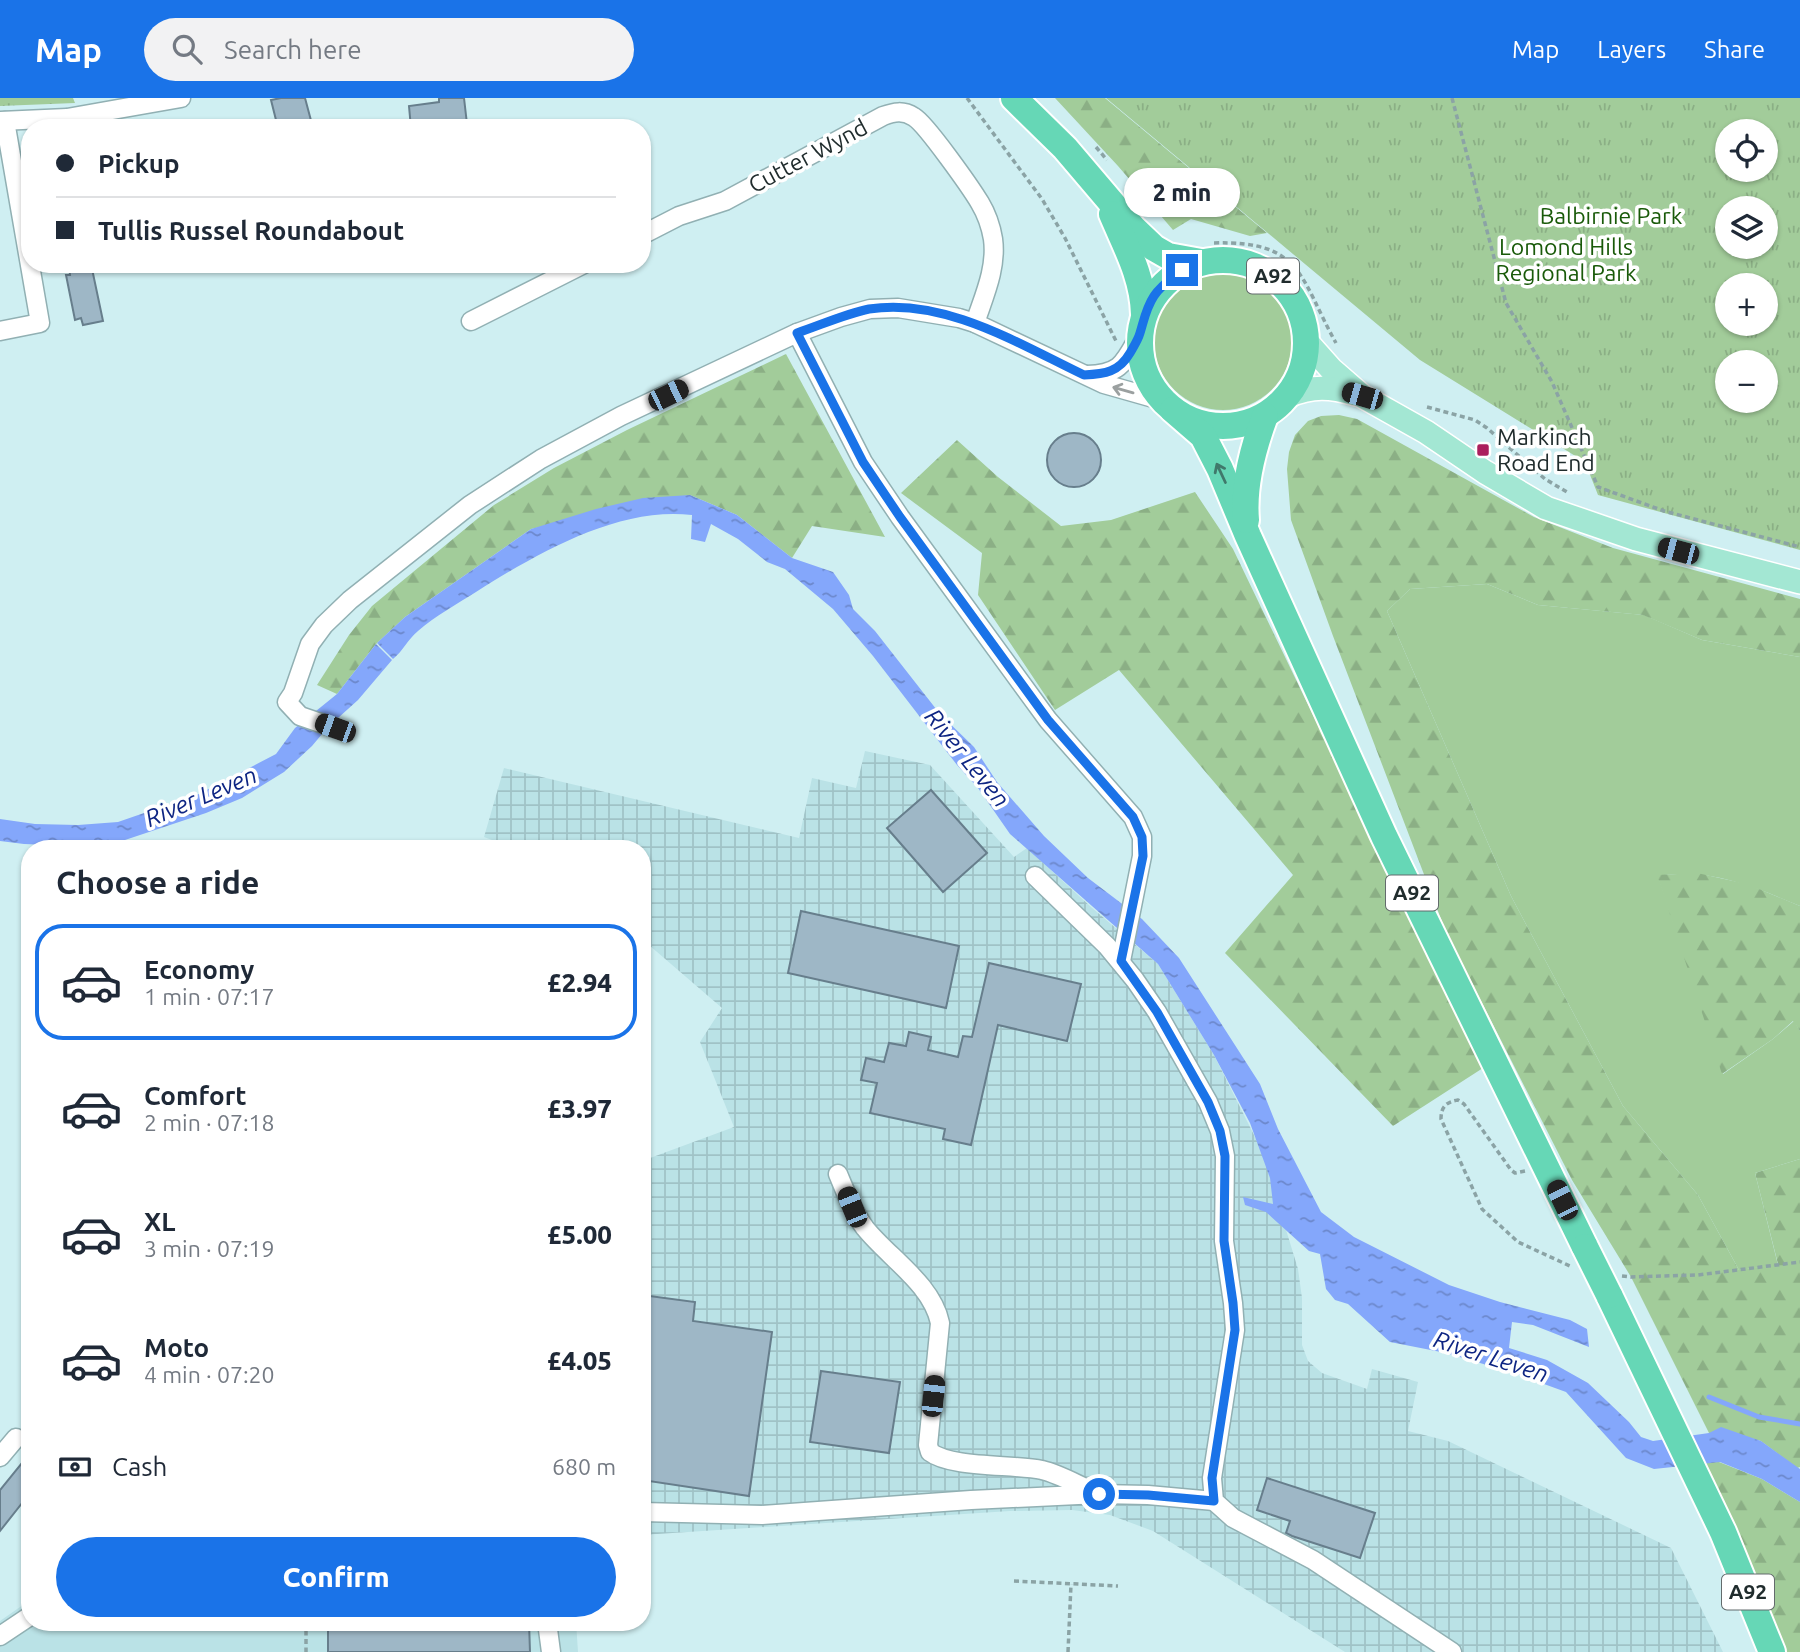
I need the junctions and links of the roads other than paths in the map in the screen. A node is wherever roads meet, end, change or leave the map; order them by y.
1 (181, 98) edge
2 (1014, 98) edge
3 (33, 119) edge
4 (21, 120) edge
5 (2, 121) edge
6 (1097, 184) junction
7 (21, 185) edge
8 (651, 230) edge
9 (1205, 253) junction
10 (34, 273) edge
11 (566, 273) edge
12 (471, 321) dead end
13 (975, 323) junction
14 (0, 331) edge
15 (1135, 331) junction
16 (790, 337) junction
17 (1307, 342) junction
18 (1084, 375) junction
19 (1288, 396) junction
20 (1362, 396) junction
21 (1168, 406) junction
22 (1265, 416) junction
23 (1248, 536) junction
24 (1800, 582) edge
25 (335, 728) dead end
26 (1035, 876) dead end
27 (1122, 955) junction
28 (838, 1174) dead end
29 (16, 1438) dead end
30 (0, 1457) edge
31 (1099, 1494) junction
32 (1214, 1501) junction
33 (651, 1512) edge
34 (21, 1622) edge
35 (548, 1631) edge
36 (0, 1636) edge
37 (551, 1652) edge
38 (1452, 1652) edge
39 (1772, 1652) edge

1 - 3 street
2 - 6 highway, A92
4 - 5 street
5 - 7 street
6 - 9 highway, A92
6 - 15 highway, A92
8 - 13 street, Cutter Wynd
9 - 15 highway, A92
9 - 17 highway, A92
10 - 14 street
11 - 12 street
13 - 16 street
13 - 18 street
15 - 18 street
15 - 21 highway, A92
16 - 25 street
16 - 27 street
17 - 19 highway, A92
17 - 20 main road
21 -> 18 street
19 - 20 main road
19 - 22 highway, A92
20 - 24 main road
21 - 22 highway, A92
23 -> 21 highway, A92
22 - 23 highway, A92
23 - 39 highway, A92, bridge
26 - 27 street
27 - 32 street
28 - 31 street
29 - 30 street
31 - 32 street
31 - 33 street
32 - 38 street
34 - 36 street
35 - 37 street

